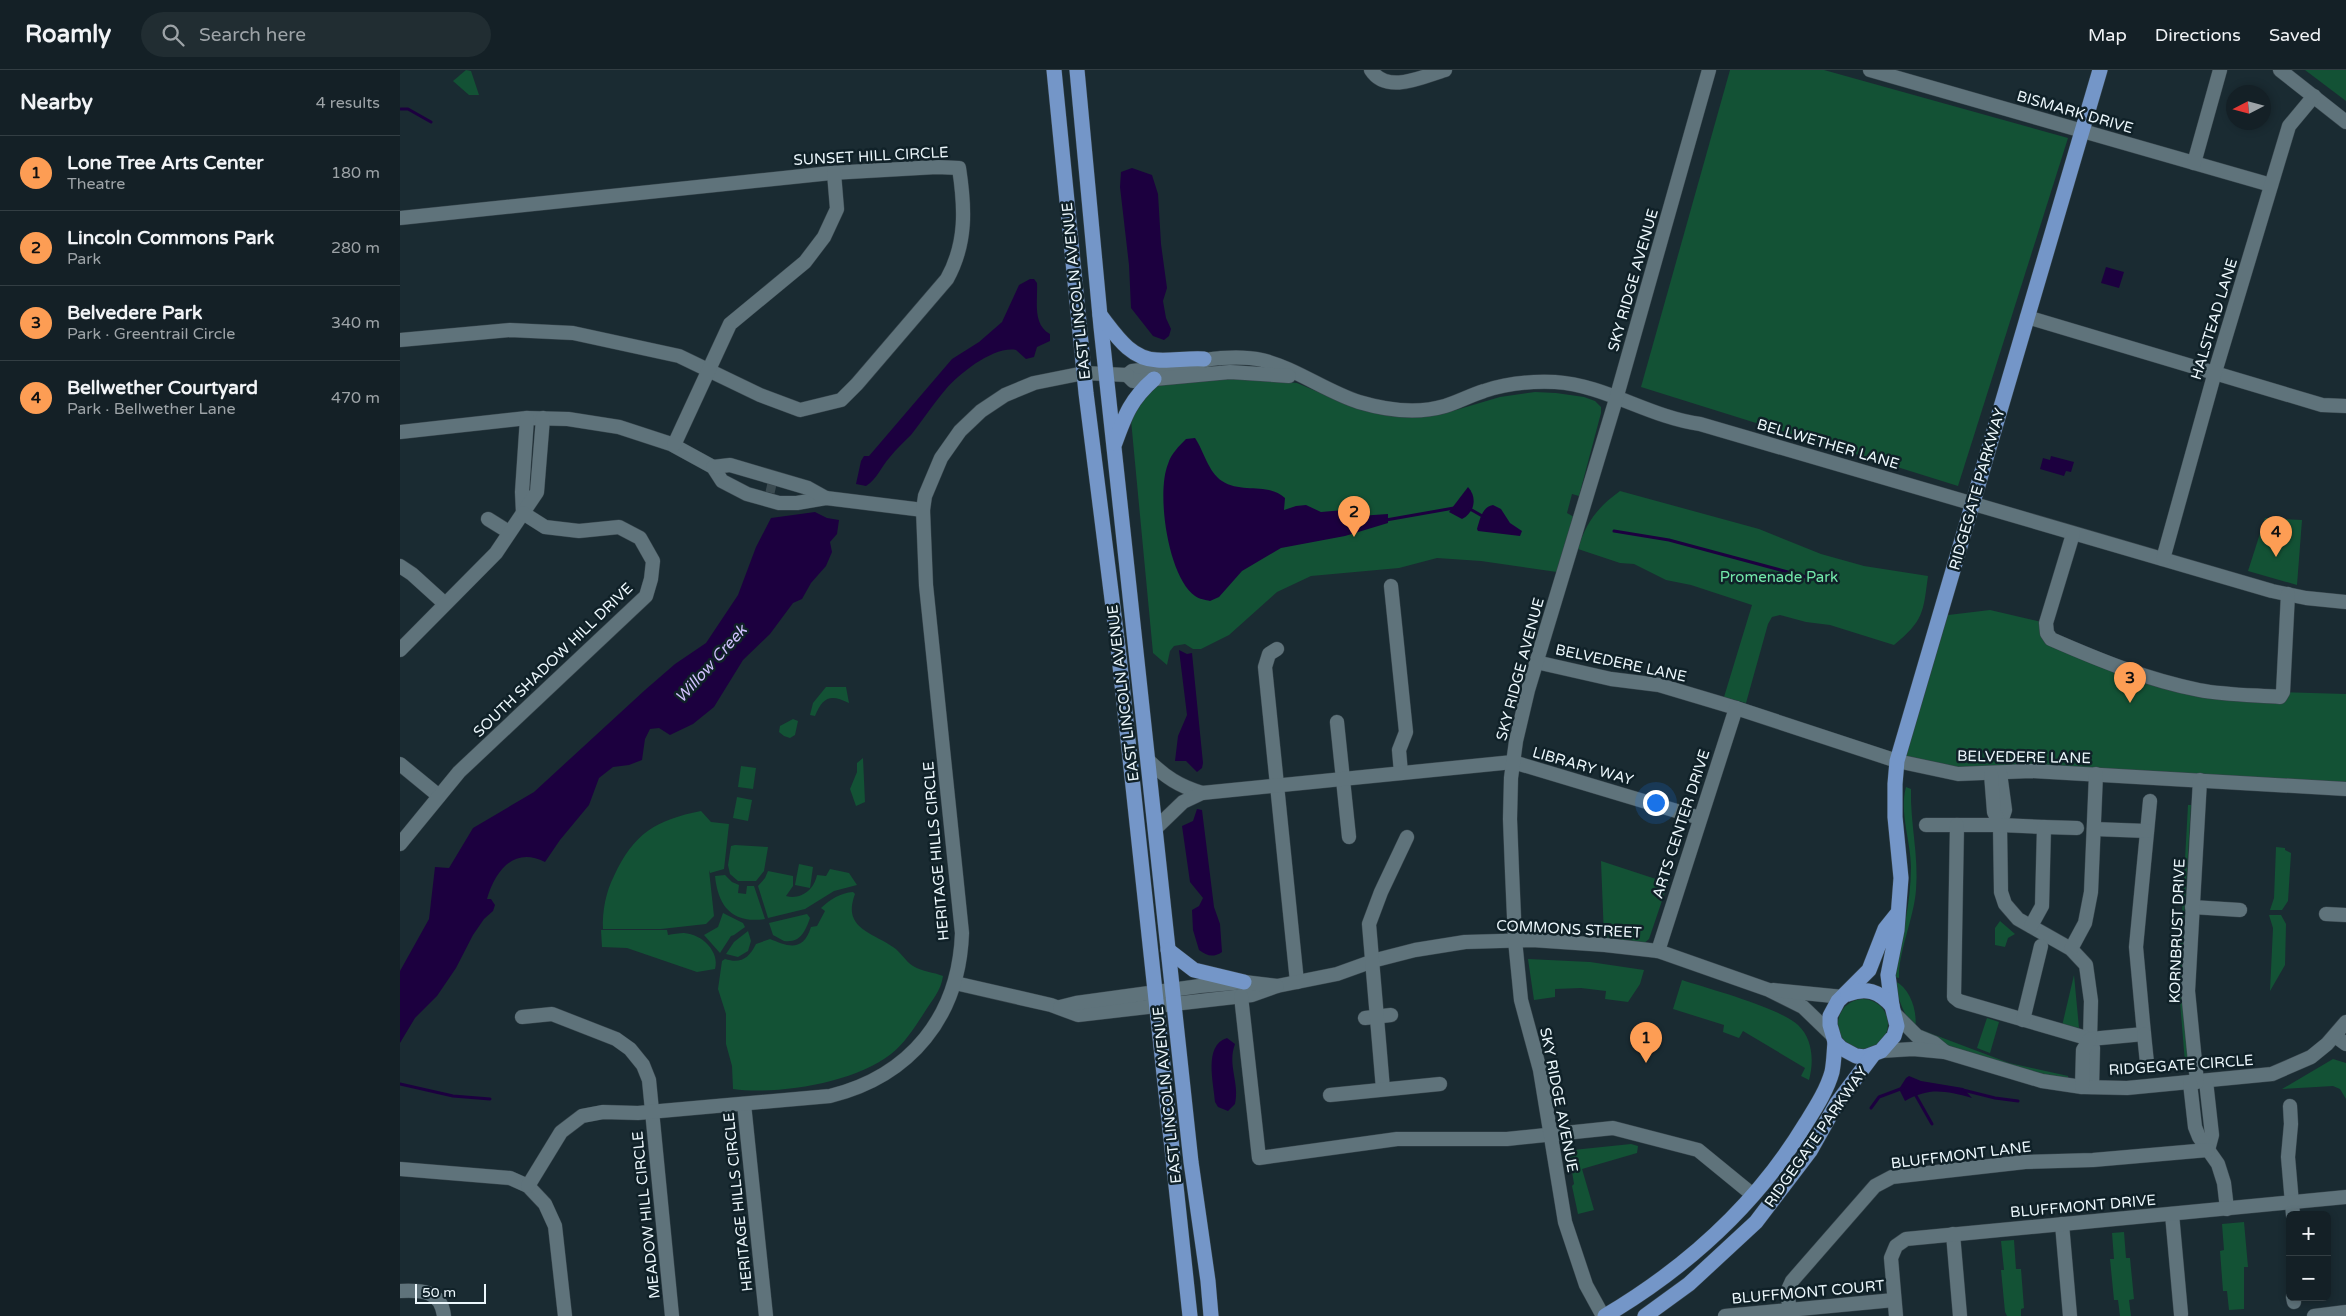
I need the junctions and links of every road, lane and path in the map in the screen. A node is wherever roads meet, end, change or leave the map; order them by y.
1 (1054, 70) edge
2 (1077, 70) edge
3 (1082, 70) edge
4 (1371, 70) edge
5 (1445, 70) edge
6 (1709, 70) edge
7 (1870, 70) edge
8 (2100, 70) edge
9 (2220, 70) edge
10 (2280, 70) edge
11 (2314, 96) junction
12 (1081, 116) junction
13 (2346, 122) edge
14 (2082, 131) junction
15 (2194, 163) junction
16 (834, 172) junction
17 (2271, 185) junction
18 (400, 218) edge
19 (1100, 315) junction
20 (2027, 317) junction
21 (400, 340) edge
22 (1204, 359) junction
23 (708, 370) junction
24 (2215, 372) junction
25 (1096, 373) junction
26 (1127, 375) junction
27 (1302, 377) junction
28 (1154, 379) junction
29 (1616, 399) junction
30 (2346, 406) edge
31 (527, 418) junction
32 (543, 418) junction
33 (400, 432) edge
34 (674, 445) junction
35 (1114, 447) junction
36 (717, 466) junction
37 (775, 488) junction
38 (756, 497) junction
39 (826, 498) junction
40 (1972, 504) junction
41 (923, 510) junction
42 (523, 513) junction
43 (488, 519) dead end
44 (509, 532) junction
45 (2073, 534) junction
46 (2163, 559) junction
47 (400, 566) edge
48 (1392, 586) dead end
49 (2288, 594) junction
50 (2346, 602) edge
51 (444, 603) junction
52 (1277, 649) dead end
53 (400, 650) edge
54 (1536, 662) junction
55 (1736, 708) junction
56 (1337, 722) dead end
57 (1148, 760) junction
58 (1898, 761) junction
59 (1513, 762) junction
60 (400, 764) edge
61 (1401, 773) junction
62 (1996, 773) junction
63 (2096, 774) junction
64 (1343, 779) junction
65 (2200, 780) junction
66 (1278, 785) junction
67 (2346, 789) edge
68 (1202, 793) junction
69 (439, 796) junction
70 (2150, 801) dead end
71 (1700, 818) junction
72 (1926, 825) dead end
73 (1957, 825) junction
74 (2000, 825) junction
75 (2044, 827) junction
76 (2077, 828) dead end
77 (1155, 829) junction
78 (2094, 829) junction
79 (2147, 830) junction
80 (1349, 837) dead end
81 (1407, 837) dead end
82 (400, 844) edge
83 (2192, 906) junction
84 (2240, 910) dead end
85 (1897, 914) junction
86 (2326, 914) dead end
87 (2346, 915) edge
88 (2031, 926) junction
89 (1515, 940) junction
90 (2041, 946) dead end
91 (2071, 949) junction
92 (1168, 950) junction
93 (1658, 951) junction
94 (1371, 962) junction
95 (1297, 982) junction
96 (955, 983) junction
97 (1243, 989) junction
98 (1770, 990) junction
99 (1845, 995) junction
100 (1173, 997) junction
101 (1157, 1000) junction
102 (1894, 1010) junction
103 (1391, 1015) dead end
104 (1370, 1017) junction
105 (522, 1018) dead end
106 (2023, 1020) junction
107 (2346, 1022) edge
108 (2144, 1034) junction
109 (1833, 1038) junction
110 (2090, 1039) junction
111 (2341, 1040) edge
112 (1945, 1052) junction
113 (1877, 1053) junction
114 (2147, 1063) dead end
115 (2198, 1082) junction
116 (1440, 1084) dead end
117 (2087, 1087) junction
118 (1383, 1089) junction
119 (1330, 1094) dead end
120 (744, 1104) junction
121 (2290, 1106) dead end
122 (652, 1111) junction
123 (1552, 1135) junction
124 (2208, 1150) junction
125 (400, 1169) edge
126 (528, 1186) junction
127 (1753, 1195) junction
128 (2346, 1197) edge
129 (2227, 1209) junction
130 (2293, 1209) edge
131 (2172, 1214) junction
132 (2062, 1224) junction
133 (1952, 1234) junction
134 (1208, 1281) junction
135 (400, 1291) edge
136 (1894, 1300) junction
137 (1790, 1310) junction
138 (2346, 1312) edge
139 (2181, 1314) dead end
140 (444, 1316) edge
141 (565, 1316) edge
142 (672, 1316) edge
143 (766, 1316) edge
144 (1190, 1316) edge
145 (1211, 1316) edge
146 (1220, 1316) edge
147 (1604, 1316) edge
148 (1645, 1316) edge
149 (1725, 1316) edge
150 (1896, 1316) edge
151 (1960, 1316) edge
152 (2070, 1316) edge
153 (2314, 1316) edge

1 - 25 main road, EAST LINCOLN AVENUE
2 - 12 main road, EAST LINCOLN AVENUE
3 - 12 main road
4 - 5 street
6 - 29 street, SKY RIDGE AVENUE
7 - 14 street, BISMARK DRIVE
8 - 14 main road, RIDGEGATE PARKWAY
9 - 15 street
10 - 11 street
11 - 13 street
11 - 17 street, HALSTEAD LANE
12 - 19 main road, EAST LINCOLN AVENUE
14 - 15 street, BISMARK DRIVE
14 - 20 main road, RIDGEGATE PARKWAY
15 - 17 street, BISMARK DRIVE
16 - 18 street, SUNSET HILL CIRCLE
16 - 23 street
16 - 23 street, SUNSET HILL CIRCLE
17 - 24 street, HALSTEAD LANE
19 - 22 main road
19 - 25 main road, EAST LINCOLN AVENUE
20 - 24 street
20 - 40 main road, RIDGEGATE PARKWAY
21 - 23 street
22 - 26 street, BELLWETHER LANE
22 - 27 street, BELLWETHER LANE
23 - 34 street
24 - 30 street
24 - 46 street, HALSTEAD LANE
25 - 26 street, HERITAGE HILLS CIRCLE
25 - 35 main road, EAST LINCOLN AVENUE
25 - 41 street, HERITAGE HILLS CIRCLE
25 - 101 main road, EAST LINCOLN AVENUE
26 - 28 street, BELLWETHER LANE
27 - 28 street, BELLWETHER LANE
27 - 29 street, BELLWETHER LANE
28 - 35 main road
29 - 40 street, BELLWETHER LANE
29 - 54 street, SKY RIDGE AVENUE
31 - 32 street
31 - 33 street
31 - 42 street
32 - 34 street
32 - 42 street
34 - 36 street
35 - 57 main road, EAST LINCOLN AVENUE
36 - 37 street
36 - 37 street
36 - 38 street
37 - 38 street
37 - 38 street
37 - 39 street
37 - 39 street
39 - 41 street
40 - 45 street, BELLWETHER LANE
40 - 58 main road, RIDGEGATE PARKWAY
41 - 96 street, HERITAGE HILLS CIRCLE
42 - 44 street
42 - 69 street, SOUTH SHADOW HILL DRIVE
43 - 44 street
44 - 51 street
45 - 46 street, BELLWETHER LANE
45 - 49 street
46 - 49 street, BELLWETHER LANE
47 - 51 street
48 - 61 street
49 - 50 street, BELLWETHER LANE
51 - 53 street
52 - 66 street
54 - 55 street, BELVEDERE LANE
54 - 59 street, SKY RIDGE AVENUE
55 - 58 street, BELVEDERE LANE
55 - 71 street, ARTS CENTER DRIVE
56 - 64 street
57 - 68 street
57 - 77 main road, EAST LINCOLN AVENUE
58 - 62 street, BELVEDERE LANE
58 - 85 main road, RIDGEGATE PARKWAY
59 - 61 street
59 - 71 street, LIBRARY WAY
59 - 89 street, SKY RIDGE AVENUE
60 - 69 street
61 - 64 street
62 - 63 street, BELVEDERE LANE
62 - 74 street
63 - 65 street, BELVEDERE LANE
63 - 78 street
64 - 66 street
64 - 80 street
65 - 67 street, BELVEDERE LANE
65 - 83 street, KORNBRUST DRIVE
66 - 68 street
66 - 95 street
68 - 77 street
69 - 82 street, SOUTH SHADOW HILL DRIVE
70 - 79 street
71 - 93 street, ARTS CENTER DRIVE
72 - 73 street
73 - 74 street
73 - 106 street
74 - 75 street
74 - 88 street
75 - 76 street
75 - 88 street
77 - 92 main road, EAST LINCOLN AVENUE
78 - 79 street
78 - 91 street
79 - 108 street
81 - 94 street
83 - 84 street
83 - 115 street, KORNBRUST DRIVE
85 - 99 main road, RIDGEGATE PARKWAY
85 - 102 main road, RIDGEGATE PARKWAY
86 - 87 street
88 - 91 street
89 - 93 street, COMMONS STREET
89 - 94 street, COMMONS STREET
89 - 123 street, SKY RIDGE AVENUE
90 - 106 street
91 - 110 street
92 - 97 main road
92 - 100 main road, EAST LINCOLN AVENUE
93 - 98 street, COMMONS STREET
94 - 95 street, COMMONS STREET
94 - 104 street
95 - 97 street, COMMONS STREET
96 - 101 street, COMMONS STREET
96 - 120 street, HERITAGE HILLS CIRCLE
97 - 100 street, COMMONS STREET
97 - 123 street
98 - 99 street, COMMONS STREET
98 - 109 street, COMMONS STREET
99 - 102 main road
99 - 109 main road, RIDGEGATE PARKWAY
100 - 101 street, COMMONS STREET
100 - 134 main road, EAST LINCOLN AVENUE
101 - 144 main road, EAST LINCOLN AVENUE
102 - 112 street, RIDGEGATE CIRCLE
102 - 113 main road, RIDGEGATE PARKWAY
103 - 104 street
104 - 118 street
105 - 122 street, MEADOW HILL CIRCLE
106 - 110 street
107 - 111 street, RIDGEGATE CIRCLE
108 - 110 street
108 - 114 street
109 - 113 main road, RIDGEGATE PARKWAY
109 - 127 main road, RIDGEGATE PARKWAY
110 - 117 street
111 - 115 street, RIDGEGATE CIRCLE
112 - 113 street, RIDGEGATE CIRCLE
112 - 117 street, RIDGEGATE CIRCLE
113 - 148 main road, RIDGEGATE PARKWAY
115 - 117 street, RIDGEGATE CIRCLE
115 - 124 street, KORNBRUST DRIVE
116 - 118 street
118 - 119 street
120 - 122 street
120 - 143 street, HERITAGE HILLS CIRCLE
121 - 130 street
122 - 126 street
122 - 142 street, MEADOW HILL CIRCLE
123 - 127 street
123 - 147 street, SKY RIDGE AVENUE
124 - 129 street
124 - 137 street, BLUFFMONT LANE
125 - 126 street
126 - 141 street
127 - 147 main road, RIDGEGATE PARKWAY
128 - 130 street, BLUFFMONT DRIVE
129 - 130 street, BLUFFMONT DRIVE
129 - 131 street, BLUFFMONT DRIVE
131 - 132 street, BLUFFMONT DRIVE
131 - 139 street
132 - 133 street, BLUFFMONT DRIVE
132 - 152 street
133 - 136 street, BLUFFMONT DRIVE
133 - 151 street
134 - 145 main road, EAST LINCOLN AVENUE
134 - 146 main road
135 - 140 street
136 - 137 street, BLUFFMONT COURT
136 - 150 street, BLUFFMONT DRIVE
137 - 149 street, BLUFFMONT COURT
138 - 153 street

